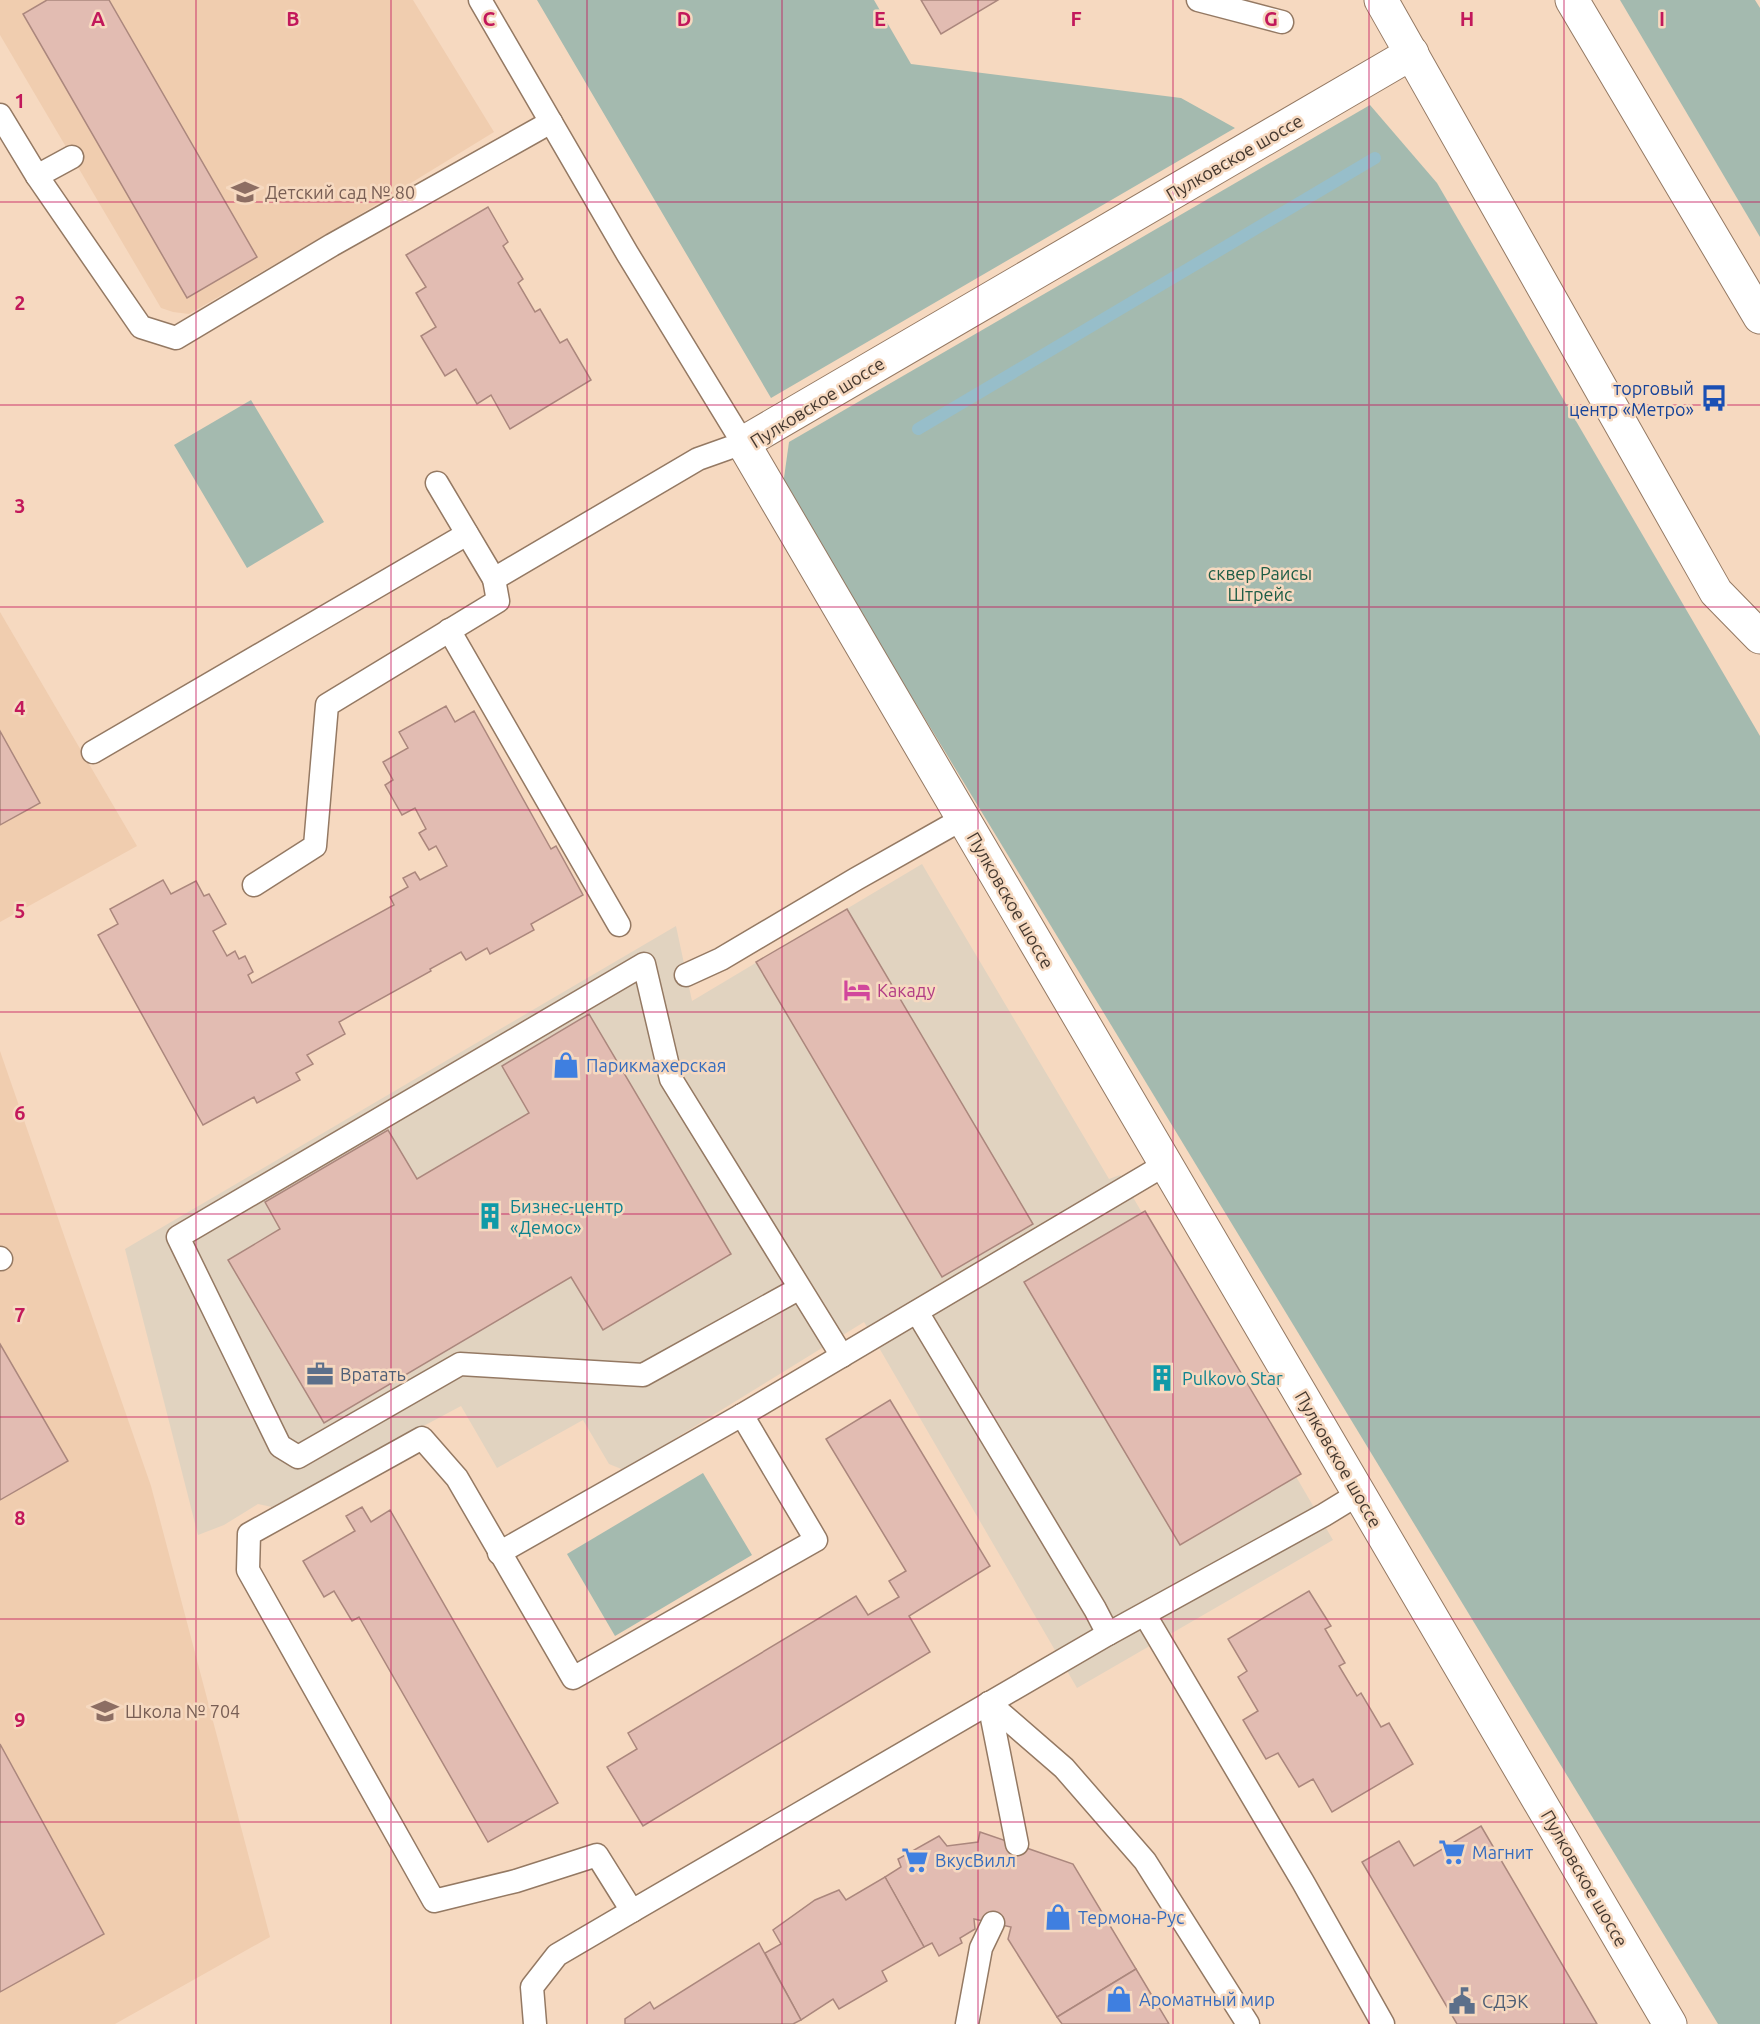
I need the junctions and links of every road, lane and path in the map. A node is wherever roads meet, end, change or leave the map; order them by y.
1 (480, 0) edge
2 (1198, 0) edge
3 (1381, 0) edge
4 (1572, 0) edge
5 (1282, 22) dead end
6 (1412, 53) junction
7 (0, 115) edge
8 (551, 122) junction
9 (72, 157) dead end
10 (37, 176) junction
11 (1760, 317) edge
12 (743, 443) junction
13 (436, 483) dead end
14 (467, 534) junction
15 (494, 579) junction
16 (449, 630) junction
17 (1760, 637) edge
18 (93, 752) dead end
19 (964, 818) junction
20 (254, 885) dead end
21 (619, 925) dead end
22 (686, 975) dead end
23 (1166, 1164) junction
24 (800, 1288) junction
25 (917, 1312) junction
26 (842, 1356) junction
27 (742, 1415) junction
28 (1359, 1493) junction
29 (499, 1553) junction
30 (1145, 1615) junction
31 (1108, 1634) junction
32 (989, 1703) junction
33 (1017, 1844) dead end
34 (632, 1911) junction
35 (993, 1923) dead end
36 (535, 2024) edge
37 (967, 2024) edge
38 (1248, 2024) edge
39 (1383, 2024) edge
40 (1670, 2024) edge

1 - 8 lane
2 - 5 lane
3 - 6 street
4 - 11 street
6 - 12 street, Пулковское шоссе
6 - 17 street
7 - 10 lane
8 - 10 lane
8 - 12 lane
9 - 10 lane
12 - 15 lane
12 - 19 street, Пулковское шоссе
13 - 14 lane
14 - 15 lane
14 - 18 lane
15 - 16 lane
16 - 20 lane
16 - 21 lane
19 - 22 lane
19 - 23 street, Пулковское шоссе
23 - 25 lane
23 - 28 street, Пулковское шоссе
24 - 24 lane
24 - 26 lane
25 - 26 lane
25 - 31 lane
26 - 27 lane
27 - 29 lane
27 - 29 lane
28 - 30 lane
28 - 40 street, Пулковское шоссе
29 - 34 lane
30 - 31 lane
30 - 39 lane
31 - 32 lane
32 - 33 lane
32 - 34 lane
32 - 38 lane
34 - 36 lane
35 - 37 lane

